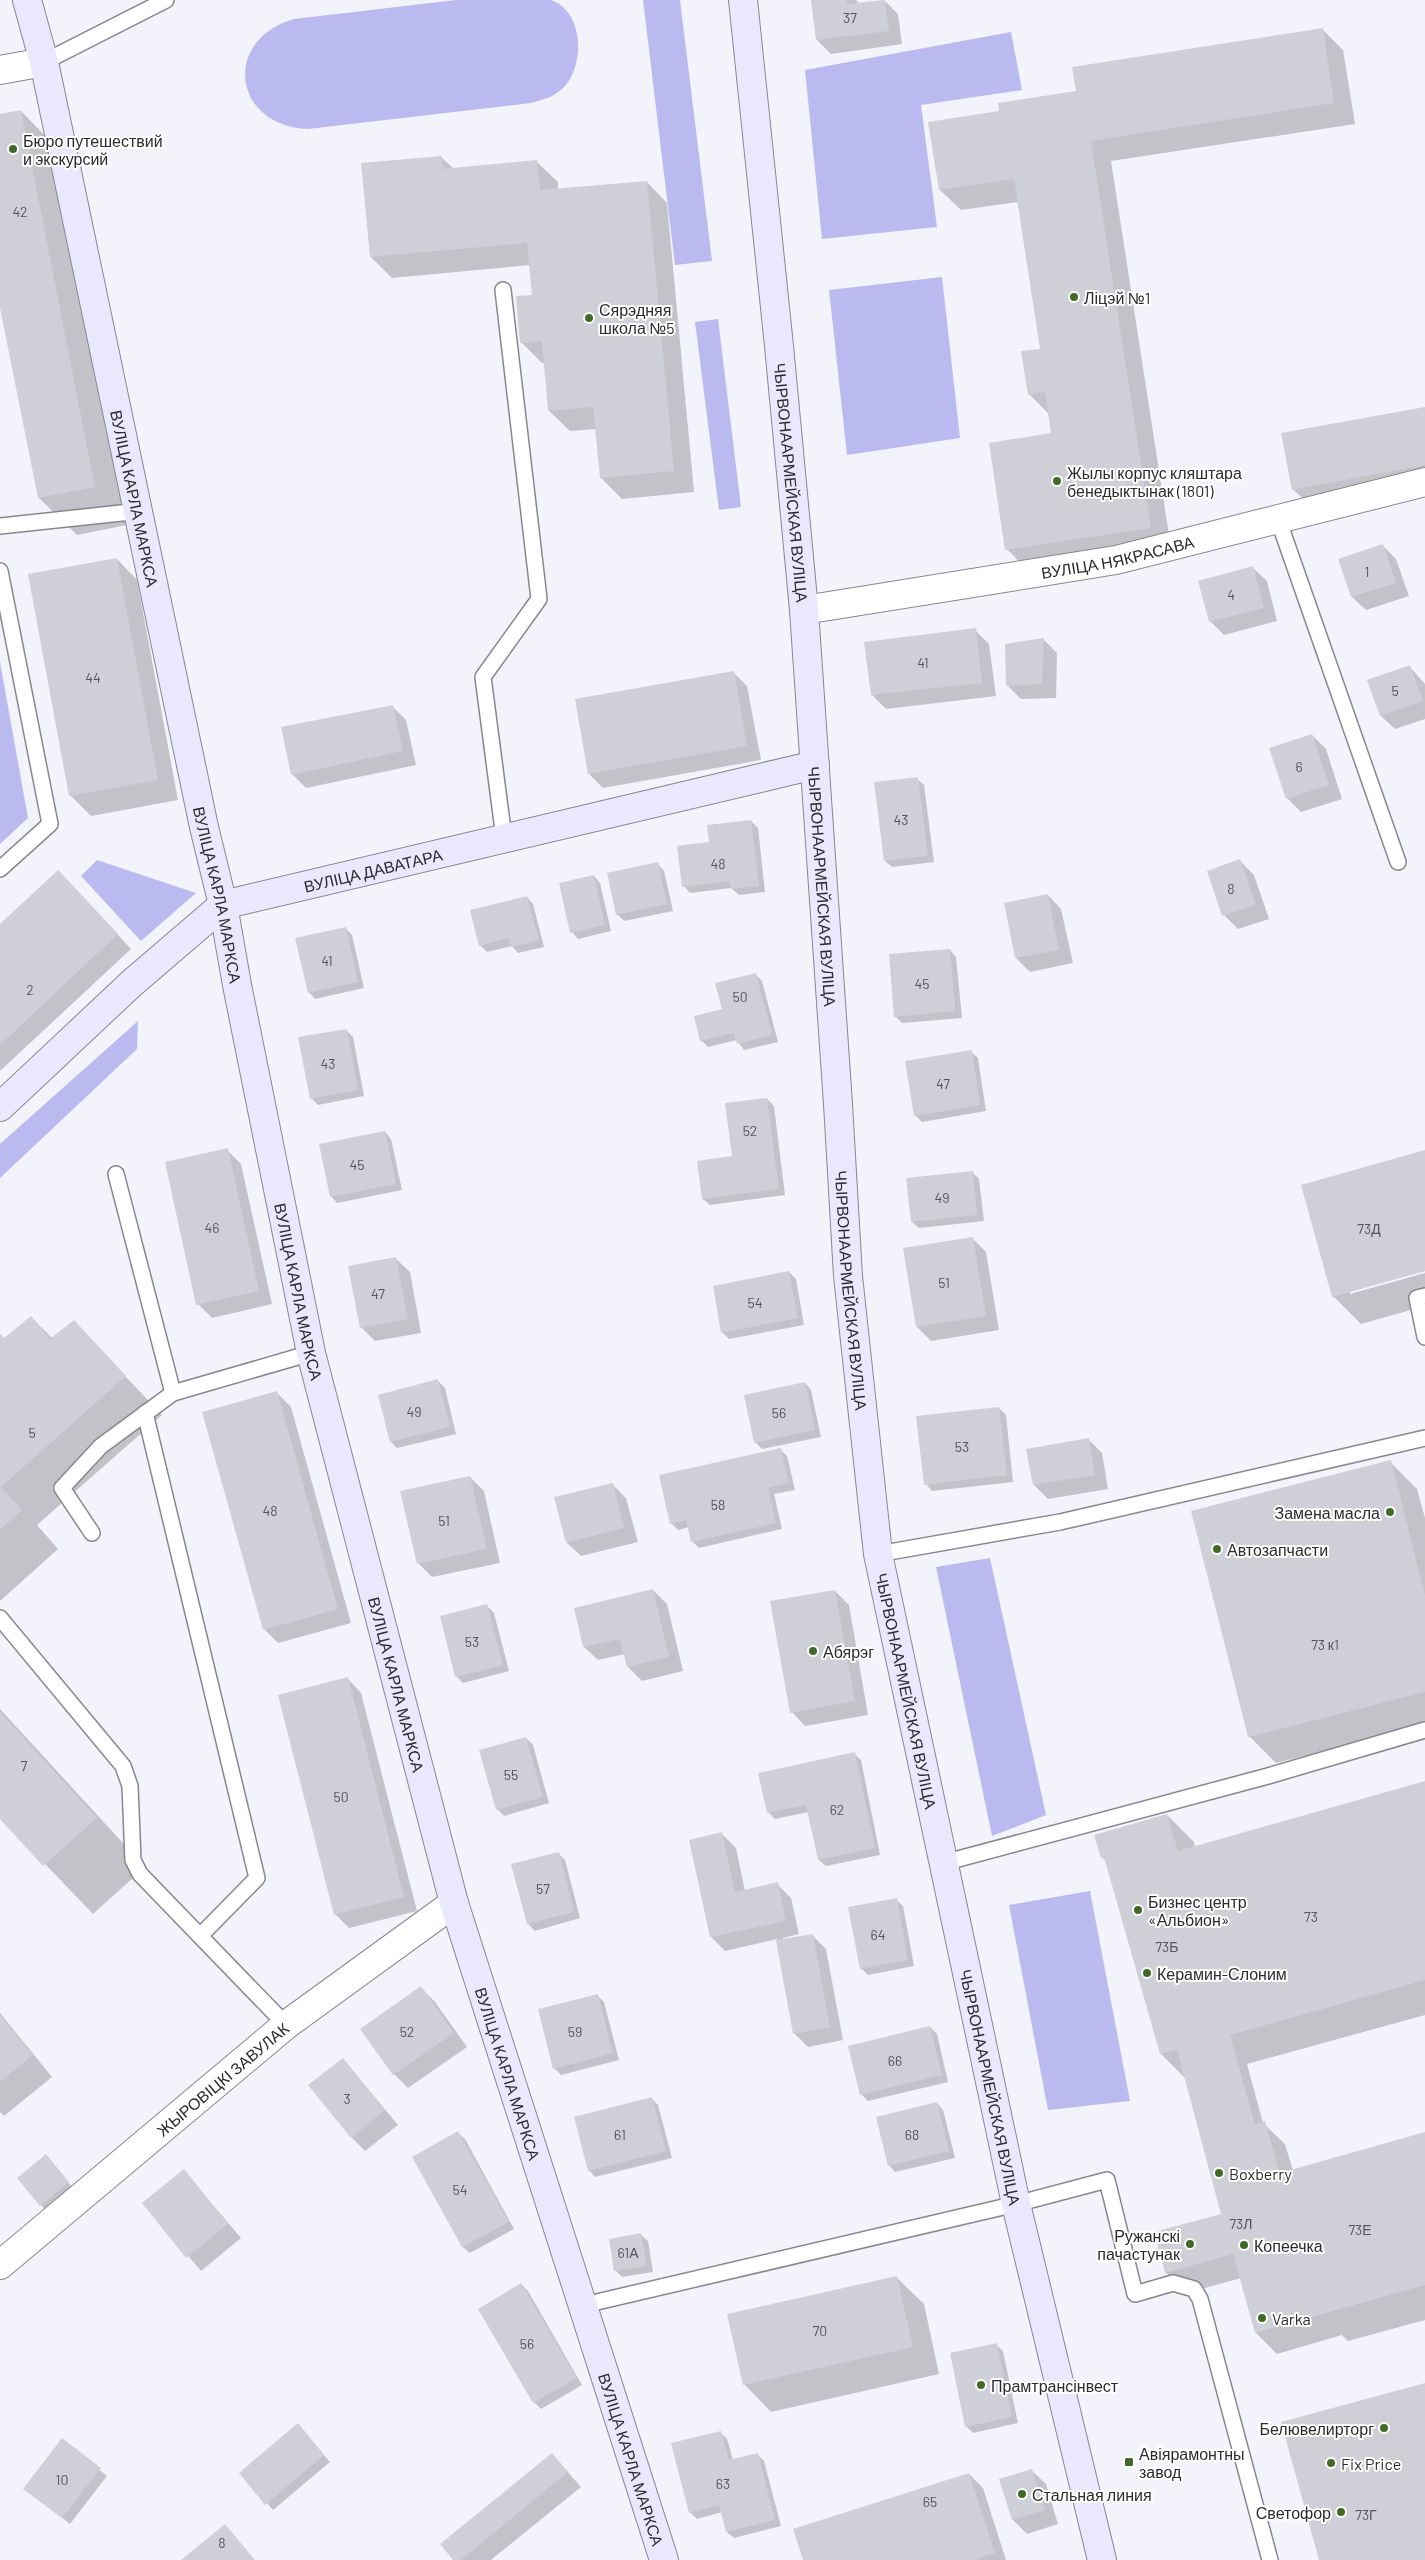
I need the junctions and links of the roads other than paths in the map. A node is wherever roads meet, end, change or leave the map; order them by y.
1 (27, 0) edge
2 (166, 0) edge
3 (743, 0) edge
4 (44, 62) junction
5 (0, 70) edge
6 (502, 290) dead end
7 (1425, 482) edge
8 (140, 511) junction
9 (1278, 519) junction
10 (0, 526) edge
11 (0, 571) edge
12 (804, 610) junction
13 (815, 765) junction
14 (504, 838) junction
15 (1398, 862) dead end
16 (0, 869) edge
17 (223, 905) junction
18 (0, 1107) edge
19 (116, 1174) dead end
20 (1425, 1296) edge
21 (1425, 1337) edge
22 (311, 1353) junction
23 (173, 1393) junction
24 (145, 1413) junction
25 (1425, 1438) edge
26 (92, 1532) dead end
27 (878, 1554) junction
28 (0, 1618) edge
29 (1425, 1730) edge
30 (942, 1863) junction
31 (454, 1904) junction
32 (200, 1936) junction
33 (286, 2025) junction
34 (1016, 2204) junction
35 (0, 2265) edge
36 (584, 2306) junction
37 (664, 2560) edge
38 (1102, 2560) edge
39 (1270, 2560) edge

1 - 4 street, ВУЛІЦА КАРЛА МАРКСА
2 - 4 lane
3 - 12 street, ЧЫРВОНААРМЕЙСКАЯ ВУЛІЦА
4 - 5 street
4 - 8 street, ВУЛІЦА КАРЛА МАРКСА
6 - 14 lane
7 - 9 street, ВУЛІЦА НЯКРАСАВА
8 - 10 lane
8 - 17 street, ВУЛІЦА КАРЛА МАРКСА
9 - 12 street, ВУЛІЦА НЯКРАСАВА
9 - 15 lane
11 - 16 lane
12 - 13 street, ЧЫРВОНААРМЕЙСКАЯ ВУЛІЦА
13 - 14 street, ВУЛІЦА ДАВАТАРА
13 - 27 street, ЧЫРВОНААРМЕЙСКАЯ ВУЛІЦА
14 - 17 street, ВУЛІЦА ДАВАТАРА
17 - 18 street, ВУЛІЦА ДАВАТАРА
17 - 22 street, ВУЛІЦА КАРЛА МАРКСА
19 - 23 lane
20 - 21 lane
22 - 23 lane
22 - 31 street, ВУЛІЦА КАРЛА МАРКСА
23 - 24 lane
24 - 26 lane
24 - 32 lane
25 - 27 lane
27 - 30 street, ЧЫРВОНААРМЕЙСКАЯ ВУЛІЦА
28 - 32 lane
29 - 30 lane
30 - 34 street, ЧЫРВОНААРМЕЙСКАЯ ВУЛІЦА
31 - 33 street, ЖЫРОВІЦКІ ЗАВУЛАК
31 - 36 street, ВУЛІЦА КАРЛА МАРКСА
32 - 33 lane
33 - 35 street, ЖЫРОВІЦКІ ЗАВУЛАК
34 - 36 lane
34 - 38 street, ЧЫРВОНААРМЕЙСКАЯ ВУЛІЦА
34 - 39 lane
36 - 37 street, ВУЛІЦА КАРЛА МАРКСА

